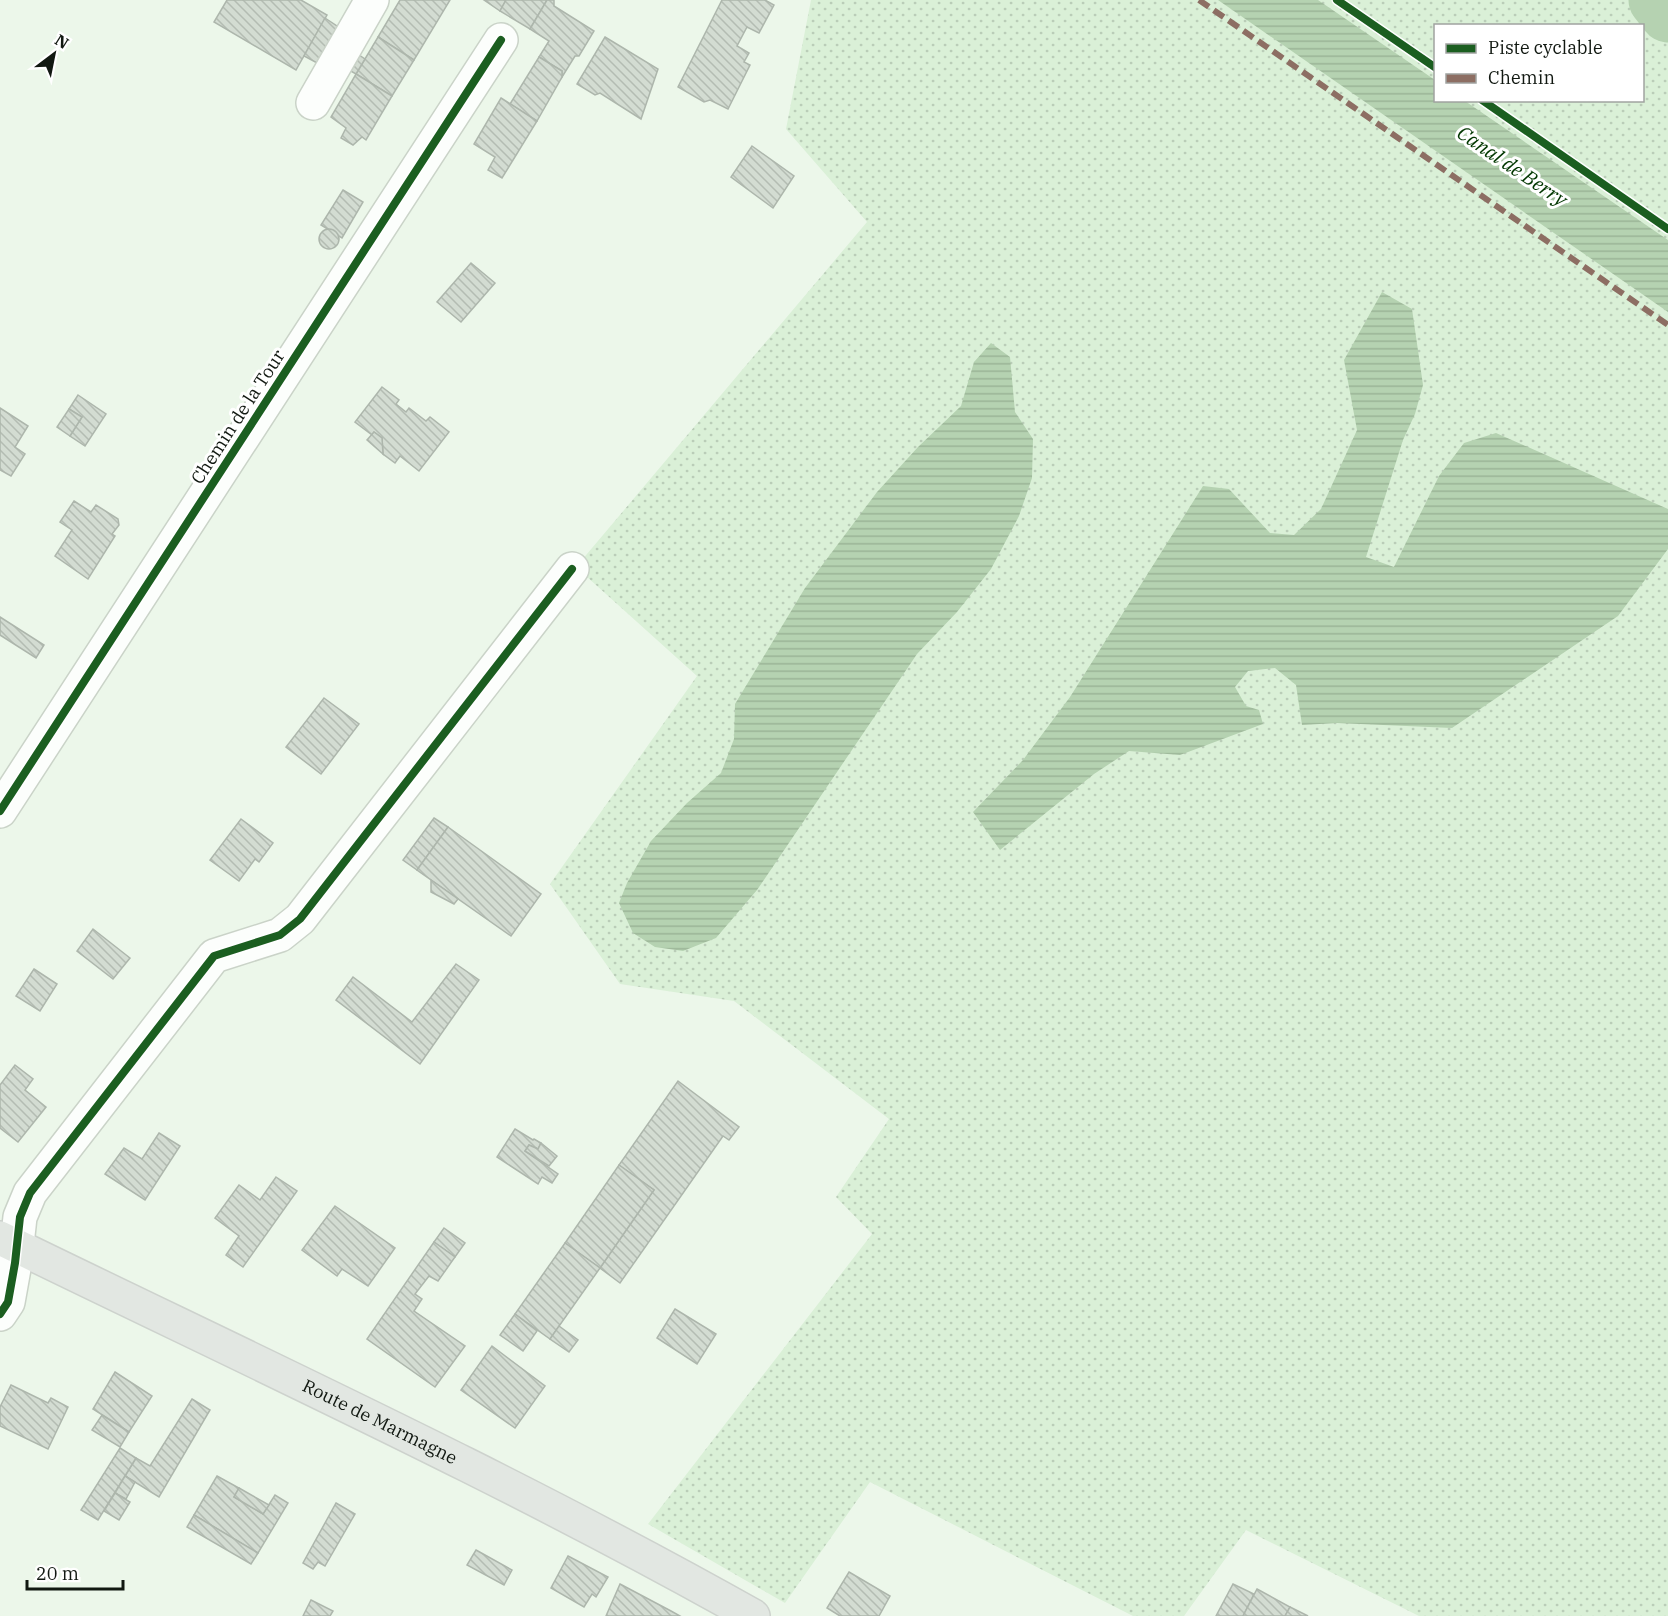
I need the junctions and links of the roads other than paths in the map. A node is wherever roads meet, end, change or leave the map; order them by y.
1 (372, 0) edge
2 (501, 40) dead end
3 (313, 103) dead end
4 (572, 569) dead end
5 (0, 811) edge
6 (8, 1251) edge
7 (0, 1314) edge
8 (718, 1616) edge
9 (753, 1616) edge

1 - 3 street
2 - 5 street, Chemin de la Tour
4 - 6 street
6 - 7 street
6 - 8 main road, Route de Marmagne
6 - 9 main road, Route de Marmagne

